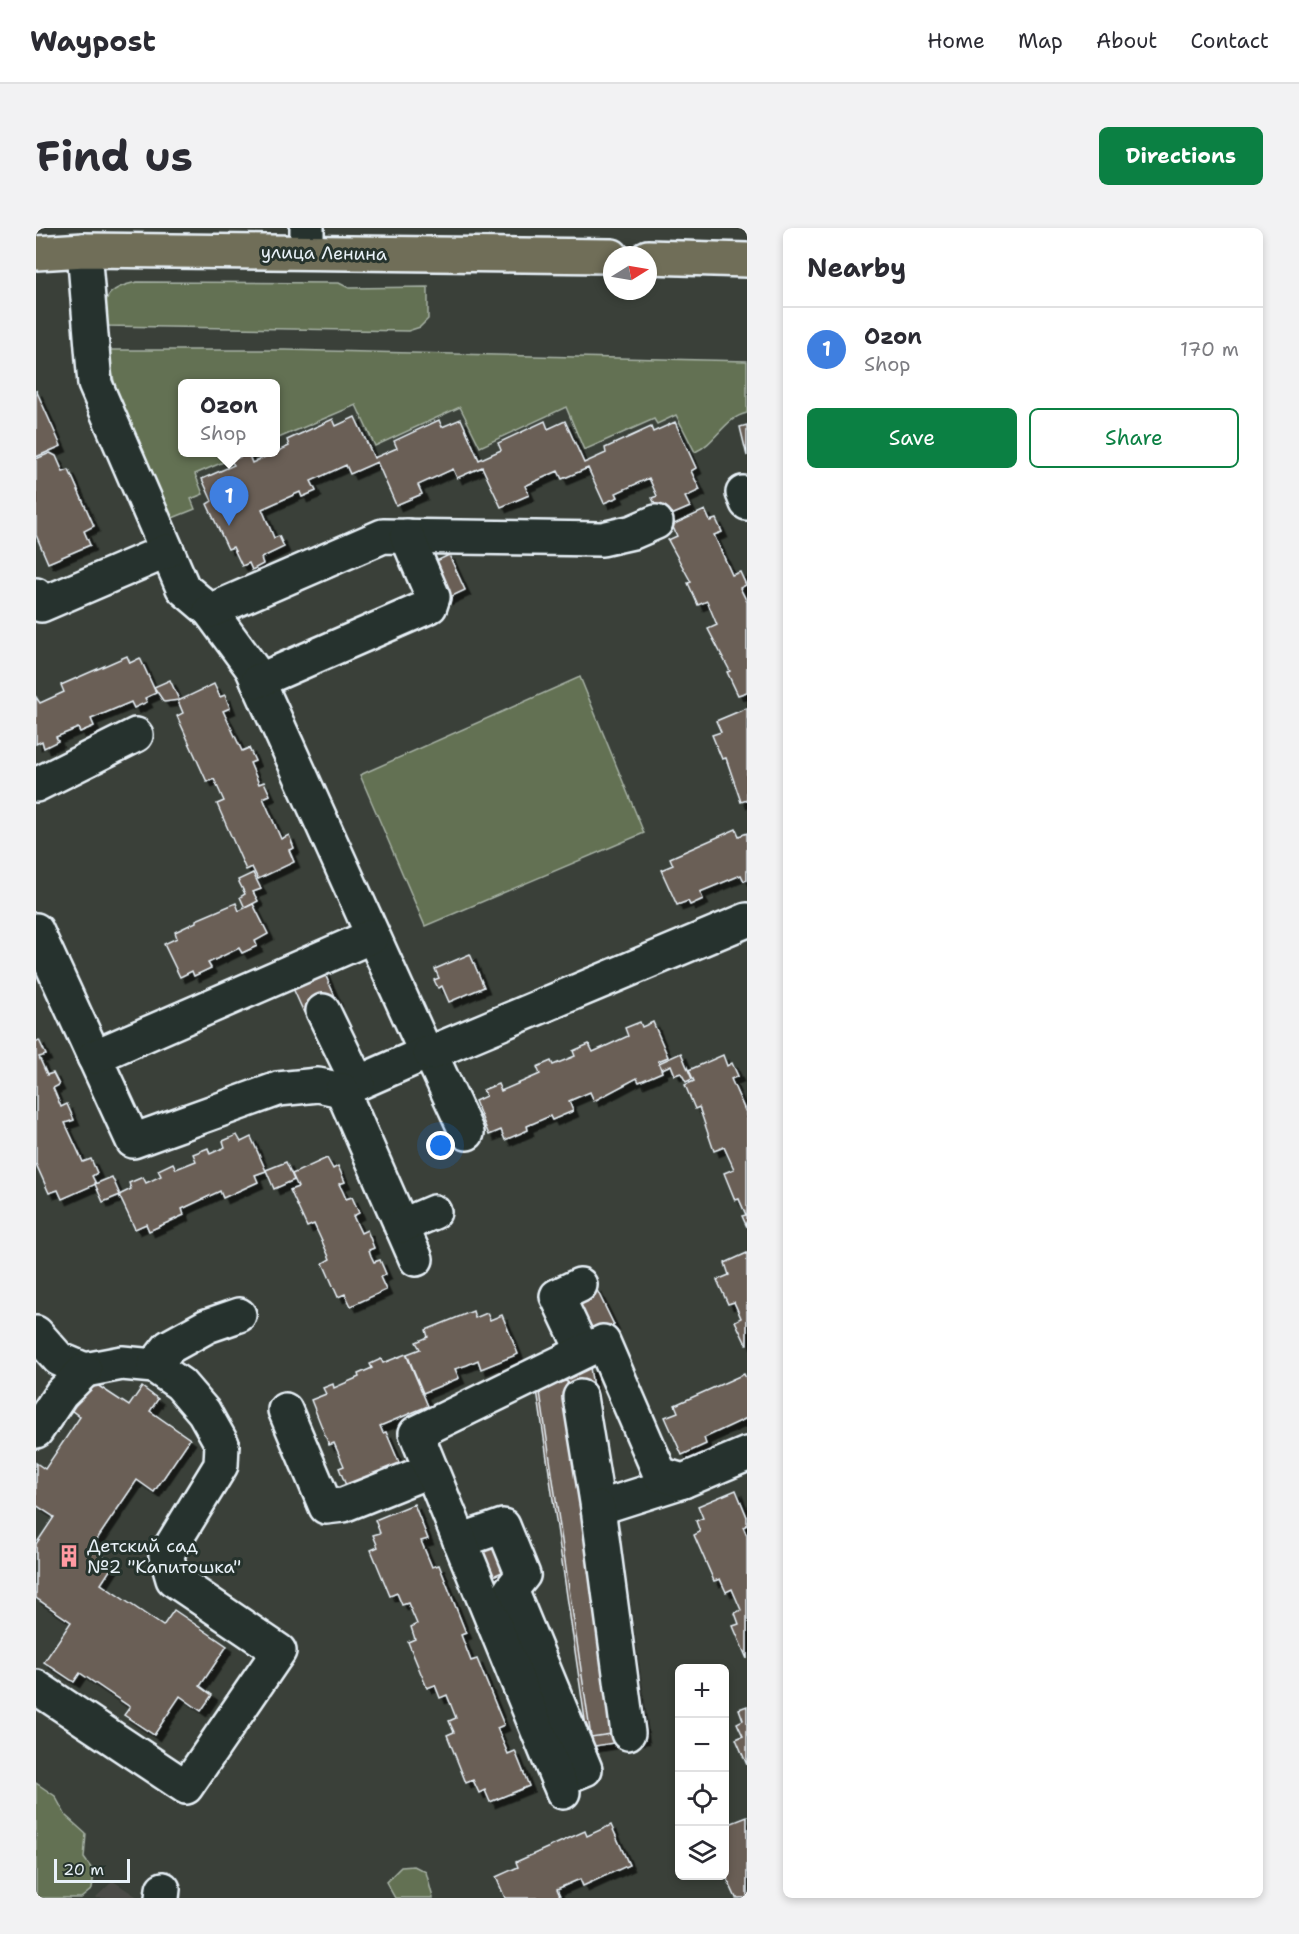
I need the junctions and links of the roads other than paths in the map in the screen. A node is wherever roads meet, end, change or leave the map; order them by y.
1 (307, 240) edge
2 (84, 250) junction
3 (36, 253) edge
4 (603, 256) edge
5 (657, 257) edge
6 (747, 260) edge
7 (656, 522) dead end
8 (407, 536) junction
9 (167, 551) junction
10 (38, 604) edge
11 (210, 611) junction
12 (258, 681) junction
13 (136, 735) dead end
14 (36, 785) edge
15 (747, 920) edge
16 (36, 930) edge
17 (372, 936) junction
18 (323, 1011) dead end
19 (428, 1053) junction
20 (94, 1057) junction
21 (350, 1087) junction
22 (467, 1133) dead end
23 (434, 1212) dead end
24 (401, 1226) junction
25 (416, 1259) dead end
26 (580, 1285) dead end
27 (239, 1315) dead end
28 (36, 1333) edge
29 (583, 1352) junction
30 (154, 1366) junction
31 (85, 1370) junction
32 (580, 1397) dead end
33 (285, 1410) dead end
34 (36, 1431) edge
35 (747, 1454) edge
36 (431, 1470) junction
37 (683, 1481) junction
38 (598, 1508) junction
39 (460, 1541) junction
40 (36, 1687) edge
41 (627, 1733) dead end

1 - 2 main road, улица Ленина
1 - 4 main road, улица Ленина
2 - 3 main road, улица Ленина
2 - 9 lane
5 - 6 main road
7 - 8 lane
8 - 11 lane
8 - 12 lane
9 - 10 lane
9 - 11 lane
11 - 12 lane
12 - 17 lane
13 - 14 lane
15 - 19 lane
16 - 20 lane
17 - 19 lane
17 - 20 lane
18 - 21 lane
19 - 21 lane
19 - 22 lane
20 - 21 lane
21 - 24 lane
23 - 24 lane
24 - 25 lane
26 - 29 lane
27 - 30 lane
28 - 31 lane
29 - 36 lane
29 - 37 lane
30 - 31 lane
30 - 40 lane
31 - 34 lane
32 - 38 lane
33 - 36 lane
35 - 37 lane
36 - 39 lane
37 - 38 lane
38 - 41 lane
39 - 39 lane

